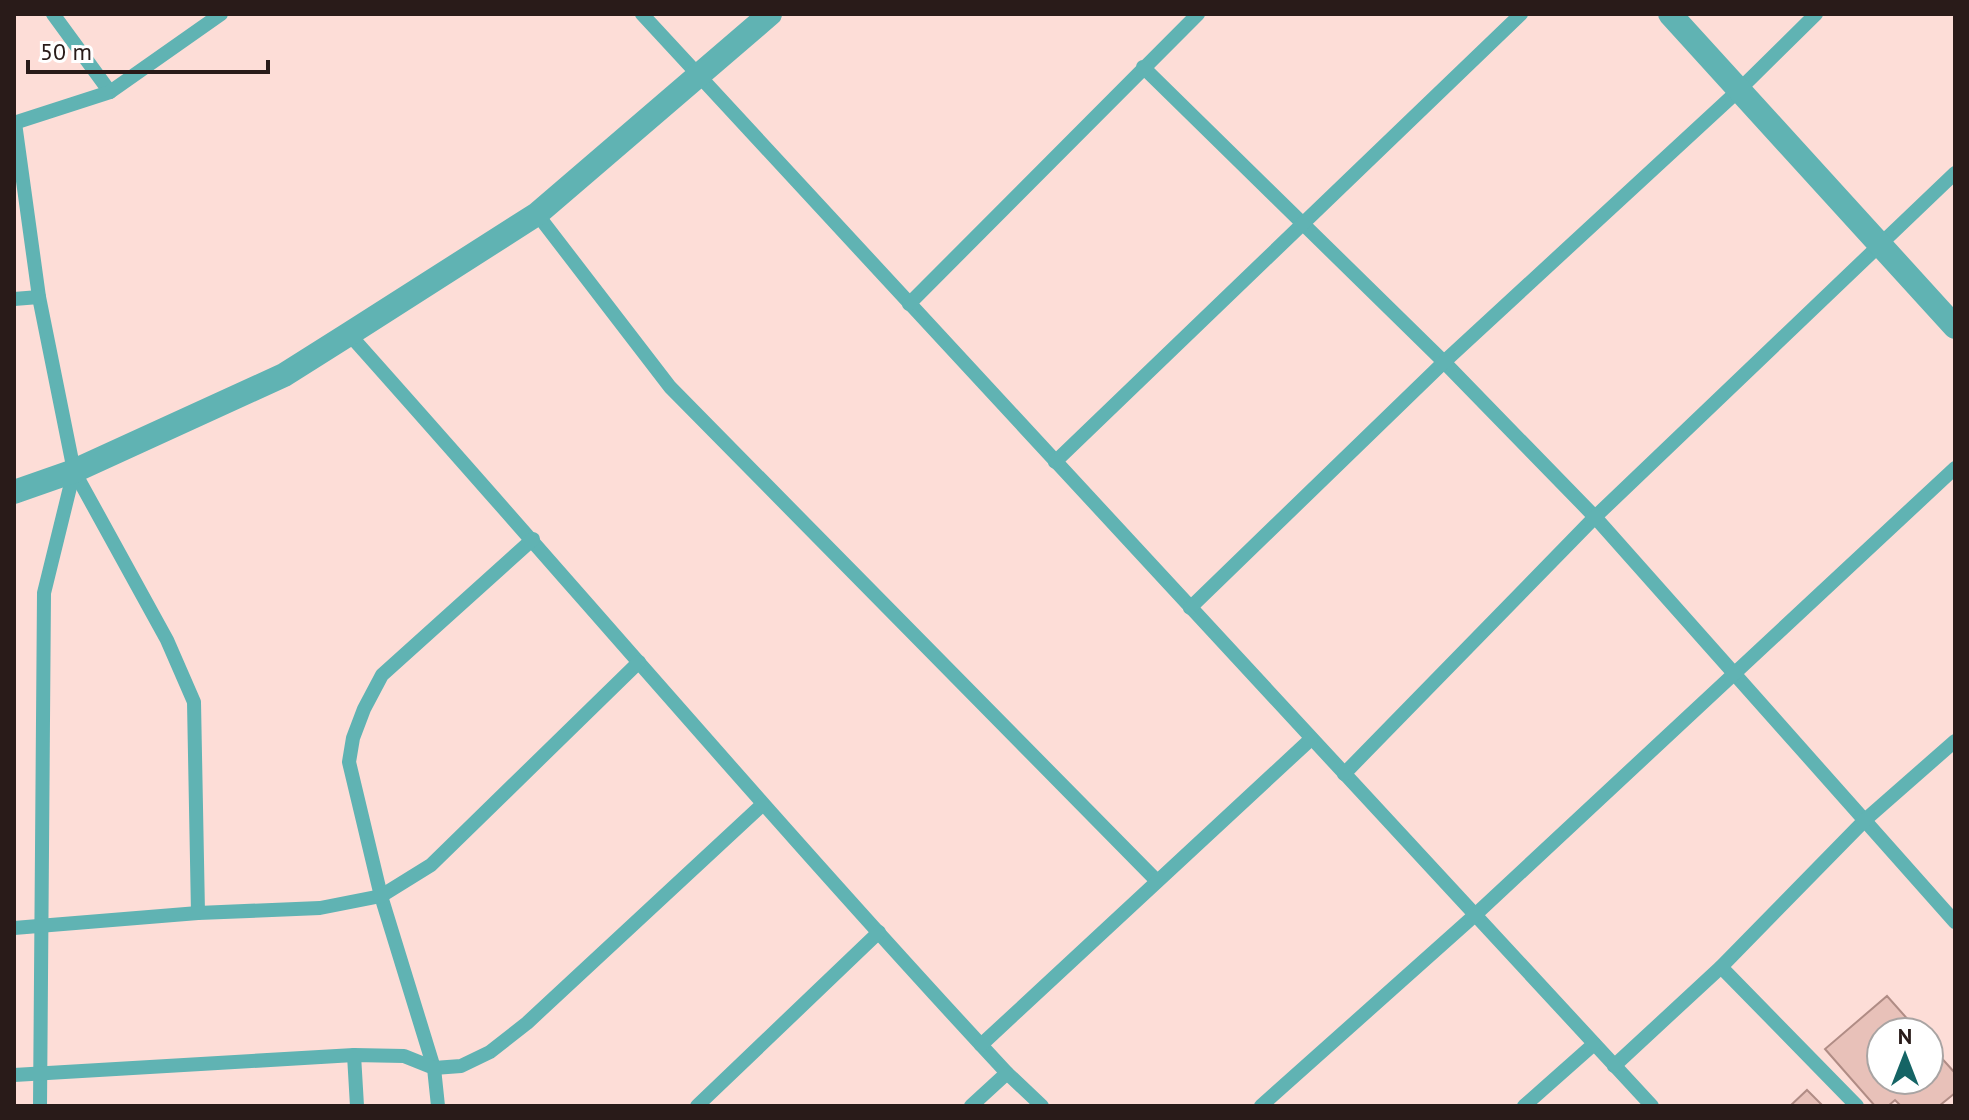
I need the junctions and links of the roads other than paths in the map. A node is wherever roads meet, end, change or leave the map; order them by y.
1 (53, 14) edge
2 (221, 14) edge
3 (642, 14) edge
4 (770, 14) edge
5 (1198, 14) edge
6 (1521, 14) edge
7 (1670, 14) edge
8 (1816, 14) edge
9 (1143, 67) junction
10 (699, 77) junction
11 (1740, 89) junction
12 (110, 92) junction
13 (14, 123) edge
14 (1955, 173) edge
15 (537, 214) junction
16 (1303, 225) junction
17 (1878, 243) junction
18 (39, 297) junction
19 (14, 299) edge
20 (909, 304) junction
21 (1955, 327) edge
22 (349, 334) junction
23 (1444, 362) junction
24 (1055, 462) junction
25 (1955, 468) edge
26 (74, 471) junction
27 (14, 492) edge
28 (1595, 517) junction
29 (533, 539) junction
30 (1190, 608) junction
31 (639, 662) junction
32 (1735, 675) junction
33 (1311, 739) junction
34 (1955, 741) edge
35 (1344, 774) junction
36 (762, 805) junction
37 (1865, 820) junction
38 (1157, 881) junction
39 (381, 896) junction
40 (198, 913) junction
41 (1475, 915) junction
42 (1955, 922) edge
43 (40, 927) junction
44 (14, 928) edge
45 (879, 932) junction
46 (1721, 967) junction
47 (1594, 1044) junction
48 (981, 1045) junction
49 (354, 1055) junction
50 (1614, 1066) junction
51 (434, 1068) junction
52 (1007, 1073) junction
53 (40, 1074) junction
54 (14, 1075) edge
55 (40, 1106) edge
56 (357, 1106) edge
57 (438, 1106) edge
58 (697, 1106) edge
59 (971, 1106) edge
60 (1042, 1106) edge
61 (1261, 1106) edge
62 (1524, 1106) edge
63 (1652, 1106) edge
64 (1857, 1106) edge

1 - 12 lane
2 - 12 lane
3 - 10 lane
4 - 10 street
5 - 9 lane
6 - 16 lane
7 - 11 street
8 - 11 lane
9 - 16 lane
9 - 20 lane
10 - 15 street
10 - 20 lane
11 - 17 street
11 - 23 lane
12 - 13 lane
13 - 18 lane
14 - 17 lane
15 - 22 street
15 - 38 lane
16 - 23 lane
16 - 24 lane
17 - 21 street
17 - 28 lane
18 - 19 lane
18 - 26 lane
20 - 24 lane
22 - 26 street
22 - 29 lane
23 - 28 lane
23 - 30 lane
24 - 30 lane
25 - 32 lane
26 - 27 street
26 - 40 lane
26 - 43 lane
28 - 32 lane
28 - 35 lane
29 - 31 lane
29 - 39 lane
30 - 33 lane
31 - 36 lane
31 - 39 lane
32 - 37 lane
32 - 41 lane
33 - 35 lane
33 - 38 lane
34 - 37 lane
35 - 41 lane
36 - 45 lane
36 - 51 lane
37 - 42 lane
37 - 46 lane
38 - 48 lane
39 - 40 lane
39 - 51 lane
40 - 43 lane
41 - 47 lane
41 - 61 lane
43 - 44 lane
43 - 53 lane
45 - 48 lane
45 - 58 lane
46 - 50 lane
46 - 64 lane
47 - 50 lane
47 - 62 lane
48 - 52 lane
49 - 51 lane
49 - 53 lane
49 - 56 lane
50 - 63 lane
51 - 57 lane
52 - 59 lane
52 - 60 lane
53 - 54 lane
53 - 55 lane

